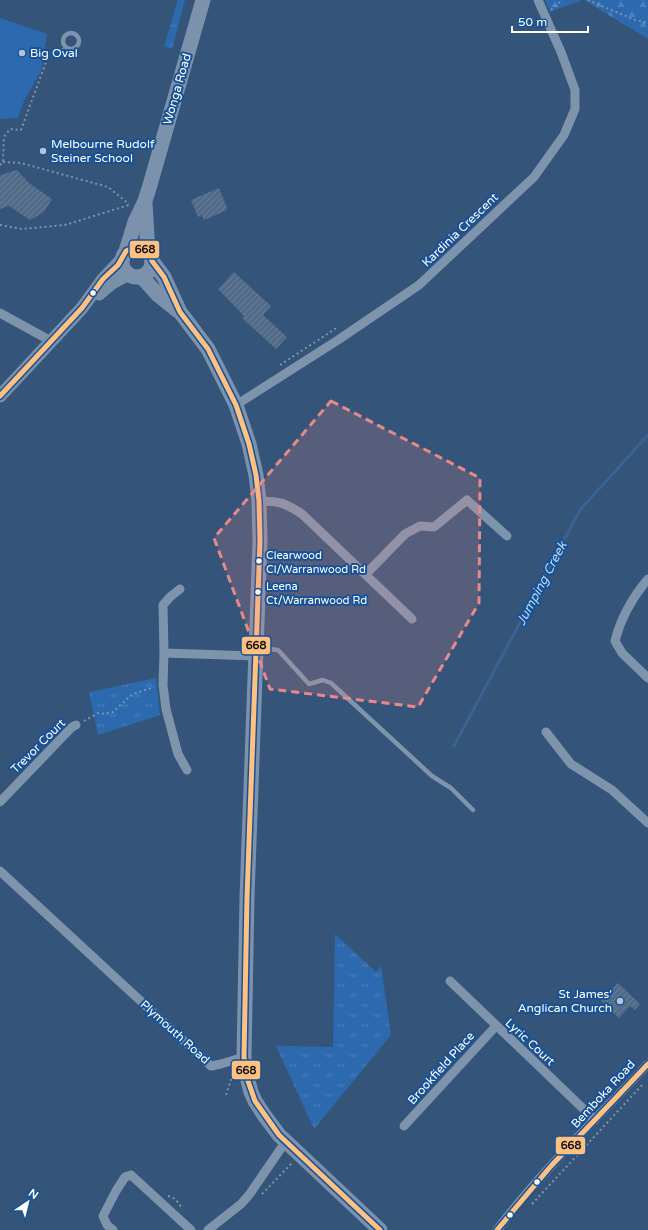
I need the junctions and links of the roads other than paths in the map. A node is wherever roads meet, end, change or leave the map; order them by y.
1 (203, 0) edge
2 (538, 0) edge
3 (145, 201) junction
4 (124, 256) junction
5 (150, 256) junction
6 (127, 274) junction
7 (142, 277) junction
8 (82, 308) junction
9 (180, 312) junction
10 (0, 313) edge
11 (51, 341) junction
12 (0, 396) edge
13 (236, 405) junction
14 (259, 501) junction
15 (507, 536) dead end
16 (366, 574) junction
17 (648, 579) edge
18 (180, 589) dead end
19 (412, 619) dead end
20 (257, 652) junction
21 (164, 653) junction
22 (648, 678) edge
23 (76, 725) road end
24 (546, 732) dead end
25 (187, 770) dead end
26 (0, 802) edge
27 (473, 810) dead end
28 (648, 823) edge
29 (0, 871) edge
30 (450, 981) dead end
31 (496, 1026) junction
32 (238, 1059) junction
33 (648, 1064) edge
34 (595, 1120) junction
35 (404, 1126) dead end
36 (286, 1141) junction
37 (113, 1230) edge
38 (191, 1230) edge
39 (208, 1230) edge
40 (380, 1230) edge
41 (497, 1230) edge

1 - 3 main road, Wonga Road
2 - 13 street, Kardinia Crescent
3 - 4 main road, Wonga Road
3 - 5 main road, Wonga Road
4 - 5 main road
4 - 6 main road
4 - 8 main road, Wonga Road
5 - 7 main road
5 - 9 main road
6 - 7 main road
6 - 8 main road, Wonga Road
7 - 9 main road
8 - 11 main road, Wonga Road
9 - 13 main road
10 - 11 street
11 - 12 main road, Wonga Road
13 - 14 main road
14 - 16 street
14 - 20 main road
15 - 16 street
16 - 19 street
17 - 22 street
18 - 21 street
20 - 21 street
20 - 27 lane
20 - 32 main road
21 - 25 street
23 - 26 street, Trevor Court
24 - 28 street
29 - 32 street, Plymouth Road
30 - 31 street, Lyric Court
31 - 34 street, Lyric Court
31 - 35 street, Brookfield Place
32 - 36 main road
33 - 34 street, Bemboka Road
34 - 41 street, Bemboka Road
36 - 39 street
36 - 40 main road
37 - 38 street

